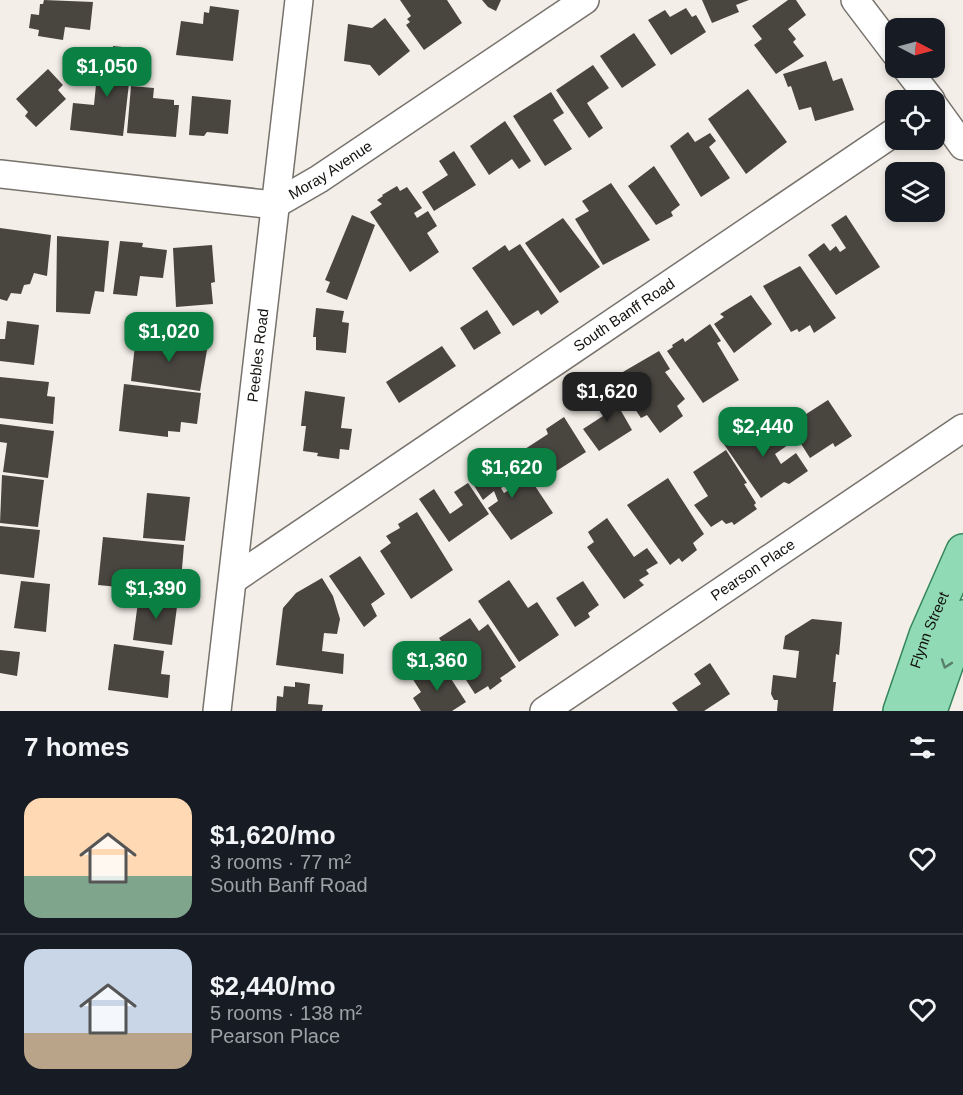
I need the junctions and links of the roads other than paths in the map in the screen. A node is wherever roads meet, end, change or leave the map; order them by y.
1 (299, 0) edge
2 (584, 0) edge
3 (855, 0) edge
4 (885, 40) edge
5 (914, 78) edge
6 (923, 90) edge
7 (945, 121) edge
8 (885, 137) edge
9 (963, 146) edge
10 (0, 174) edge
11 (274, 205) junction
12 (963, 428) edge
13 (963, 551) edge
14 (234, 579) junction
15 (963, 617) edge
16 (217, 711) edge
17 (544, 711) edge
18 (900, 711) edge
19 (930, 711) edge

1 - 11 street, Peebles Road
2 - 11 street, Moray Avenue
3 - 4 street
5 - 6 street
7 - 9 street
8 - 14 street, South Banff Road
10 - 11 street, Moray Avenue
11 - 14 street, Peebles Road
12 - 17 street, Pearson Place
13 - 18 main road, Flynn Street
14 - 16 street, Peebles Road
15 -> 19 main road, Flynn Street

